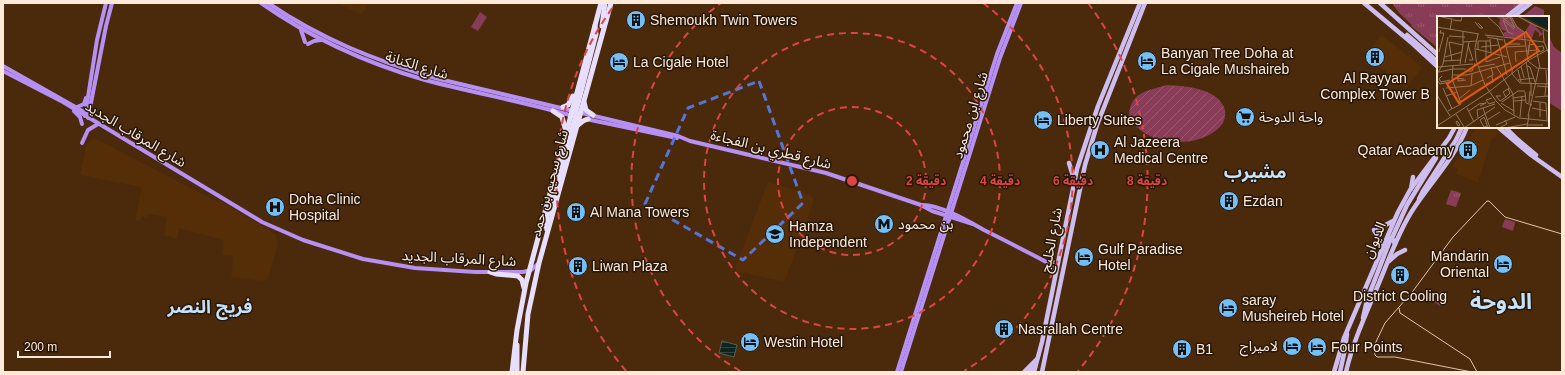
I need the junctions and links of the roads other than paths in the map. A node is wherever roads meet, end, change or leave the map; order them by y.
1 (106, 3) edge
2 (112, 3) edge
3 (261, 3) edge
4 (268, 3) edge
5 (600, 3) edge
6 (605, 3) edge
7 (611, 3) edge
8 (1017, 3) edge
9 (1021, 3) edge
10 (1140, 3) edge
11 (1145, 3) edge
12 (1148, 3) edge
13 (1364, 3) edge
14 (1380, 3) edge
15 (1524, 3) edge
16 (1531, 3) edge
17 (1378, 14) junction
18 (1140, 15) junction
19 (1507, 16) edge
20 (1515, 16) edge
21 (595, 25) junction
22 (301, 29) junction
23 (602, 31) junction
24 (321, 40) junction
25 (1431, 48) junction
26 (1437, 51) edge
27 (1437, 54) edge
28 (1426, 56) junction
29 (1437, 61) edge
30 (3, 66) edge
31 (1437, 66) edge
32 (1437, 70) edge
33 (3, 71) edge
34 (90, 86) junction
35 (577, 91) junction
36 (516, 97) junction
37 (584, 99) junction
38 (510, 100) junction
39 (77, 107) junction
40 (563, 107) junction
41 (71, 108) junction
42 (553, 111) junction
43 (576, 114) junction
44 (87, 115) junction
45 (593, 115) junction
46 (588, 119) junction
47 (82, 124) dead end
48 (98, 124) junction
49 (577, 126) junction
50 (1454, 128) edge
51 (1462, 128) edge
52 (1468, 128) edge
53 (1499, 128) edge
54 (1505, 128) edge
55 (566, 132) junction
56 (683, 138) junction
57 (82, 143) dead end
58 (1441, 147) junction
59 (1068, 163) dead end
60 (1562, 173) edge
61 (1413, 176) dead end
62 (1562, 177) edge
63 (1074, 180) junction
64 (1410, 190) junction
65 (1418, 202) junction
66 (948, 214) junction
67 (1394, 219) junction
68 (966, 222) junction
69 (973, 224) junction
70 (948, 225) junction
71 (548, 231) junction
72 (533, 232) dead end
73 (1388, 234) junction
74 (537, 241) junction
75 (1396, 244) junction
76 (1382, 249) junction
77 (1405, 250) dead end
78 (1058, 262) junction
79 (539, 263) junction
80 (1050, 264) junction
81 (1386, 265) junction
82 (529, 271) junction
83 (490, 272) junction
84 (1056, 272) junction
85 (524, 290) junction
86 (1362, 326) junction
87 (1346, 331) junction
88 (515, 338) junction
89 (1038, 359) junction
90 (1035, 367) junction
91 (1334, 371) edge
92 (512, 372) edge
93 (517, 372) edge
94 (523, 372) edge
95 (897, 372) edge
96 (901, 372) edge
97 (1024, 372) edge
98 (1029, 372) edge
99 (1034, 372) edge
100 (1042, 372) edge
101 (1340, 372) edge
102 (1346, 372) edge

1 - 34 street
2 - 44 street
3 - 22 street, شارع الكنانة
4 - 36 street, شارع الكنانة
5 - 21 highway, شارع سحيم بن حمد
6 - 23 highway
7 - 23 highway, شارع سحيم بن حمد
8 - 66 street, شارع ابن محمود
9 - 66 street, شارع ابن محمود
10 - 63 main road, شارع الخليج
11 - 18 main road, شارع الخليج
12 - 18 main road, شارع الخليج
13 - 17 main road
14 - 25 main road
15 - 19 main road
16 - 20 main road
17 - 28 main road
17 - 29 main road
18 - 100 main road, شارع الخليج
21 - 35 highway, شارع سحيم بن حمد
21 - 43 highway
22 - 24 street, شارع الكنانة
22 - 24 street
23 - 37 highway, شارع سحيم بن حمد
24 - 38 street, شارع الكنانة
25 - 26 main road
25 - 27 main road
28 - 31 main road
28 - 32 main road
30 - 39 street, شارع المرقاب الجديد
33 - 41 street, شارع المرقاب الجديد
34 - 39 street
34 - 44 street
35 - 40 highway
35 - 43 highway, شارع سحيم بن حمد
36 - 38 street
36 - 40 street, شارع الكنانة
37 - 43 highway, شارع سحيم بن حمد
37 - 45 highway
38 - 42 street, شارع الكنانة
39 - 44 street, شارع المرقاب الجديد
40 - 43 street, شارع الكنانة
41 - 44 street, شارع المرقاب الجديد
41 - 47 street
42 - 43 street, شارع الكنانة
42 - 55 highway
43 - 45 street, شارع قطري بن الفجاءة
43 - 46 street, شارع قطري بن الفجاءة
43 - 49 highway, شارع سحيم بن حمد
43 - 55 highway, شارع سحيم بن حمد
43 - 71 highway
44 - 48 street, شارع المرقاب الجديد
45 - 56 street, شارع قطري بن الفجاءة
46 - 49 highway
46 - 56 street, شارع قطري بن الفجاءة
48 - 57 street
48 - 83 street, شارع المرقاب الجديد
49 - 71 highway, شارع سحيم بن حمد
50 - 58 main road, الديوان
51 - 65 main road
52 - 65 main road, الديوان
53 - 62 main road
54 - 60 main road
55 - 74 highway, شارع سحيم بن حمد
56 - 66 street, شارع قطري بن الفجاءة
58 - 64 main road, الديوان
58 - 75 main road
59 - 63 main road
61 - 64 main road
63 - 78 main road, شارع الخليج
64 - 67 main road, الديوان
65 - 75 main road, الديوان
66 - 68 street, شارع قطري بن الفجاءة
66 - 69 street, شارع قطري بن الفجاءة
66 - 70 street, شارع ابن محمود
66 - 95 street, شارع ابن محمود
67 - 73 main road, الديوان
67 - 76 main road
68 - 69 street, شارع قطري بن الفجاءة
68 - 70 street
69 - 80 street, شارع قطري بن الفجاءة
70 - 96 street, شارع ابن محمود
71 - 79 highway, شارع سحيم بن حمد
72 - 74 highway
73 - 76 main road, الديوان
73 - 86 main road
74 - 82 highway, شارع سحيم بن حمد
75 - 81 main road, الديوان
76 - 87 main road, الديوان
77 - 81 main road
78 - 80 street
78 - 84 main road, شارع الخليج
79 - 82 street, شارع المرقاب الجديد
79 - 94 highway, شارع سحيم بن حمد
80 - 84 street, شارع قطري بن الفجاءة
81 - 86 main road, الديوان
82 - 83 street, شارع المرقاب الجديد
82 - 85 highway, شارع سحيم بن حمد
83 - 85 highway
84 - 89 main road, شارع الخليج
85 - 88 highway, شارع سحيم بن حمد
86 - 102 main road, الديوان
87 - 91 main road, الديوان
87 - 101 main road
88 - 92 highway, شارع سحيم بن حمد
88 - 93 highway
89 - 90 main road, شارع الخليج
89 - 97 main road
90 - 98 main road
90 - 99 main road, شارع الخليج

